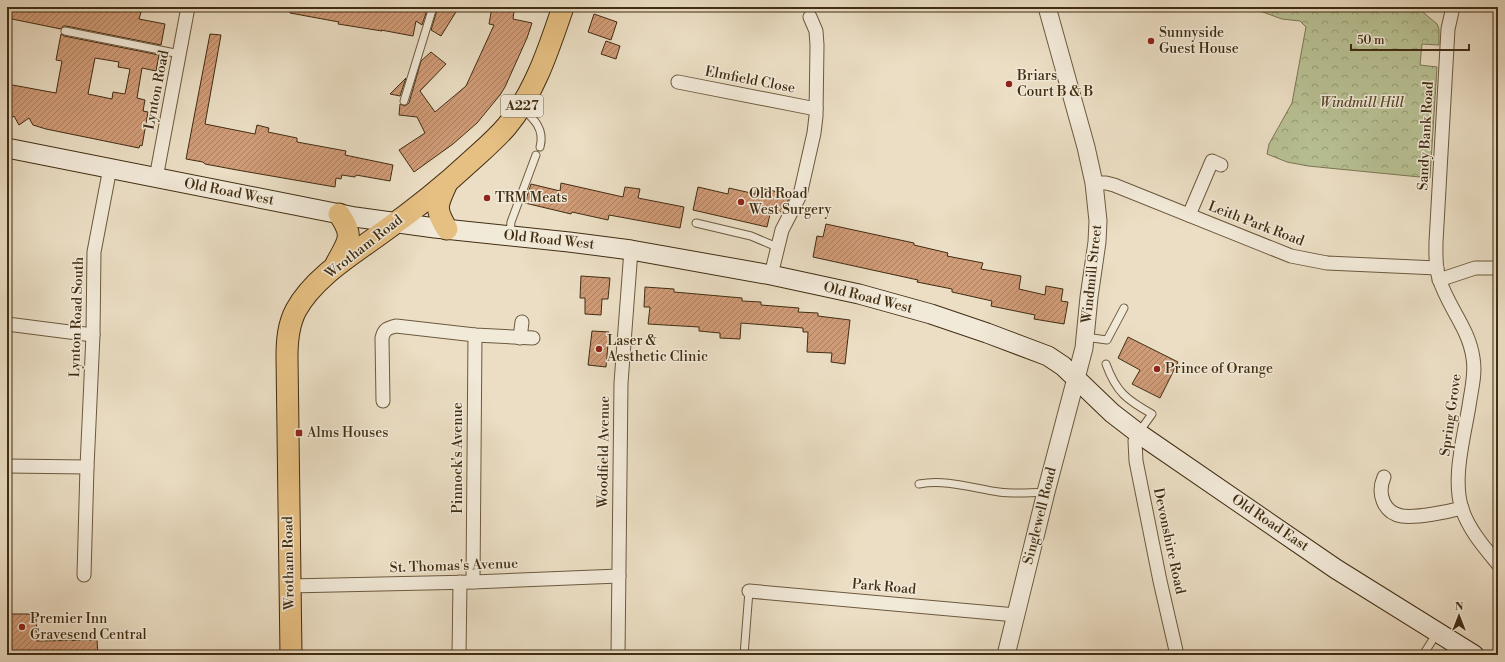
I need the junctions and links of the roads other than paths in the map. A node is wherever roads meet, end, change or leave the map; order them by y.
1 (188, 7) edge
2 (433, 7) edge
3 (562, 7) edge
4 (1047, 7) edge
5 (1453, 7) edge
6 (810, 17) dead end
7 (65, 31) dead end
8 (180, 54) junction
9 (678, 82) dead end
10 (404, 101) dead end
11 (521, 107) junction
12 (816, 109) junction
13 (540, 146) dead end
14 (7, 148) edge
15 (536, 155) dead end
16 (1211, 161) dead end
17 (110, 168) junction
18 (156, 178) junction
19 (447, 183) junction
20 (1094, 183) junction
21 (339, 214) junction
22 (1189, 215) junction
23 (396, 223) junction
24 (696, 223) dead end
25 (447, 229) junction
26 (510, 235) junction
27 (777, 247) junction
28 (631, 250) junction
29 (335, 266) junction
30 (1498, 268) edge
31 (1438, 274) junction
32 (771, 275) junction
33 (1124, 308) dead end
34 (522, 322) dead end
35 (7, 324) edge
36 (93, 335) junction
37 (474, 335) junction
38 (1085, 337) junction
39 (1106, 364) dead end
40 (1077, 378) junction
41 (383, 401) dead end
42 (1138, 433) junction
43 (7, 466) edge
44 (87, 467) junction
45 (1384, 477) dead end
46 (919, 484) dead end
47 (1046, 492) junction
48 (1462, 508) junction
49 (1498, 564) edge
50 (84, 575) dead end
51 (619, 576) junction
52 (466, 582) junction
53 (290, 586) junction
54 (749, 591) joint
55 (1016, 615) junction
56 (1437, 633) junction
57 (291, 655) edge
58 (459, 655) edge
59 (618, 655) edge
60 (744, 655) edge
61 (1006, 655) edge
62 (1177, 655) edge
63 (1423, 655) edge
64 (1474, 655) edge

1 - 8 street, Lynton Road
2 - 10 lane
3 - 11 main road, Wrotham Road / A227
4 - 20 street, Windmill Street
5 - 31 street, Sandy Bank Road
6 - 12 street, Elmfield Close
7 - 8 lane
8 - 18 street, Lynton Road
9 - 12 street, Elmfield Close
11 - 13 lane
11 - 19 main road, Wrotham Road / A227
12 - 27 street, Elmfield Close
14 - 17 main road, Old Road West
15 - 26 lane
16 - 22 street
17 - 18 main road, Old Road West
17 - 36 street, Lynton Road South
18 - 21 main road, Old Road West
19 - 23 main road, Wrotham Road / A227
19 - 25 main road, A227
20 - 22 street, Leith Park Road
20 - 38 street, Windmill Street
21 - 23 main road, Old Road West
21 - 29 main road, A227
22 - 31 street, Leith Park Road
23 - 25 main road, Old Road West
23 - 29 main road, Wrotham Road / A227
24 - 27 lane
25 - 26 main road, Old Road West
26 - 28 main road, Old Road West
27 - 32 street, Elmfield Close
28 - 32 main road, Old Road West
28 - 51 street, Woodfield Avenue
29 - 53 main road, Wrotham Road / A227
30 - 31 street, Leith Park Road
31 - 48 street, Spring Grove
32 - 40 main road, Old Road West
33 - 38 lane
34 - 37 street
35 - 36 street
36 - 44 street, Lynton Road South
37 - 41 street
37 - 52 street, Pinnock's Avenue
38 - 40 street, Windmill Street
39 - 42 lane
40 - 42 main road, Old Road East
40 - 47 street, Singlewell Road
42 - 56 main road, Old Road East
42 - 62 street, Devonshire Road
43 - 44 street
44 - 50 street, Lynton Road South
45 - 48 street
46 - 47 lane
47 - 55 street, Singlewell Road
48 - 49 street, Spring Grove
51 - 52 street, St. Thomas's Avenue
51 - 59 street, Woodfield Avenue
52 - 53 street, St. Thomas's Avenue
52 - 58 street, Pinnock's Avenue
53 - 57 main road, Wrotham Road / A227
54 - 55 street, Park Road
54 - 60 lane
55 - 61 street, Singlewell Road
56 - 63 lane
56 - 64 main road, Old Road East

